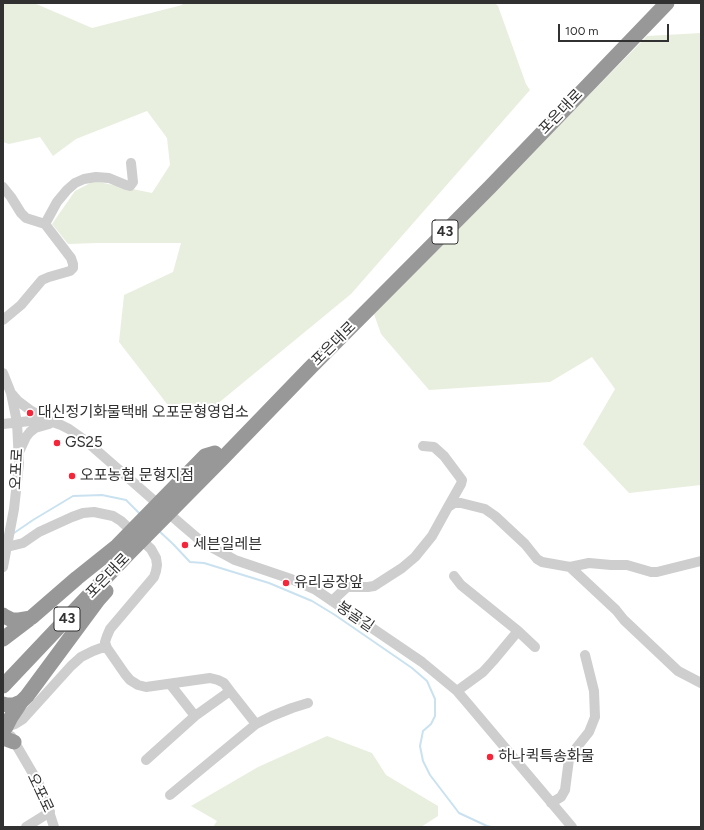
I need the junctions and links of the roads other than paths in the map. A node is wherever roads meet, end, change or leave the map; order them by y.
1 (654, 3) edge
2 (667, 3) edge
3 (130, 163) dead end
4 (3, 187) edge
5 (45, 224) junction
6 (3, 320) edge
7 (3, 373) edge
8 (11, 392) junction
9 (17, 422) junction
10 (53, 422) junction
11 (3, 424) edge
12 (423, 446) dead end
13 (19, 454) junction
14 (218, 456) junction
15 (448, 507) junction
16 (8, 527) edge
17 (7, 544) junction
18 (125, 552) junction
19 (701, 561) edge
20 (3, 567) edge
21 (570, 567) junction
22 (454, 576) dead end
23 (332, 601) junction
24 (3, 615) edge
25 (32, 617) junction
26 (518, 631) junction
27 (3, 639) edge
28 (534, 647) dead end
29 (107, 648) junction
30 (585, 654) dead end
31 (4, 681) edge
32 (701, 683) edge
33 (170, 684) junction
34 (230, 690) junction
35 (457, 691) junction
36 (308, 703) dead end
37 (3, 704) edge
38 (27, 705) junction
39 (195, 716) junction
40 (256, 724) junction
41 (6, 732) edge
42 (146, 760) dead end
43 (170, 795) dead end
44 (551, 803) junction
45 (50, 812) junction
46 (26, 827) edge
47 (54, 827) edge
48 (572, 827) edge

1 - 14 highway, 포은대로 / 43
2 - 14 highway, 포은대로 / 43
3 - 5 street
4 - 5 street
5 - 6 street
7 - 8 street, 오포로
8 - 9 street, 오포로
8 - 10 street
9 - 10 street, 봉골길
9 - 11 street, 봉골길
9 - 13 street, 오포로
10 - 13 street
10 - 23 street, 봉골길
12 - 15 street
13 - 16 street, 오포로
14 - 18 highway
14 - 18 highway
15 - 21 street
15 - 23 street
16 - 17 street, 오포로
17 - 20 street, 오포로
17 - 29 street
18 - 25 highway
18 - 31 highway, 포은대로 / 43
18 - 38 highway
19 - 21 street
21 - 32 street
22 - 26 street
23 - 35 street, 봉골길
24 - 25 highway
25 - 27 highway
26 - 28 street
26 - 35 street
29 - 33 street
29 - 38 street
30 - 44 street
33 - 34 street
33 - 39 street
34 - 39 street
34 - 40 street
35 - 44 street, 봉골길
36 - 40 street
37 - 38 highway
38 - 41 highway
39 - 42 street
40 - 43 street
41 - 45 street, 오포로
44 - 48 street, 봉골길
45 - 46 street
45 - 47 street, 오포로

